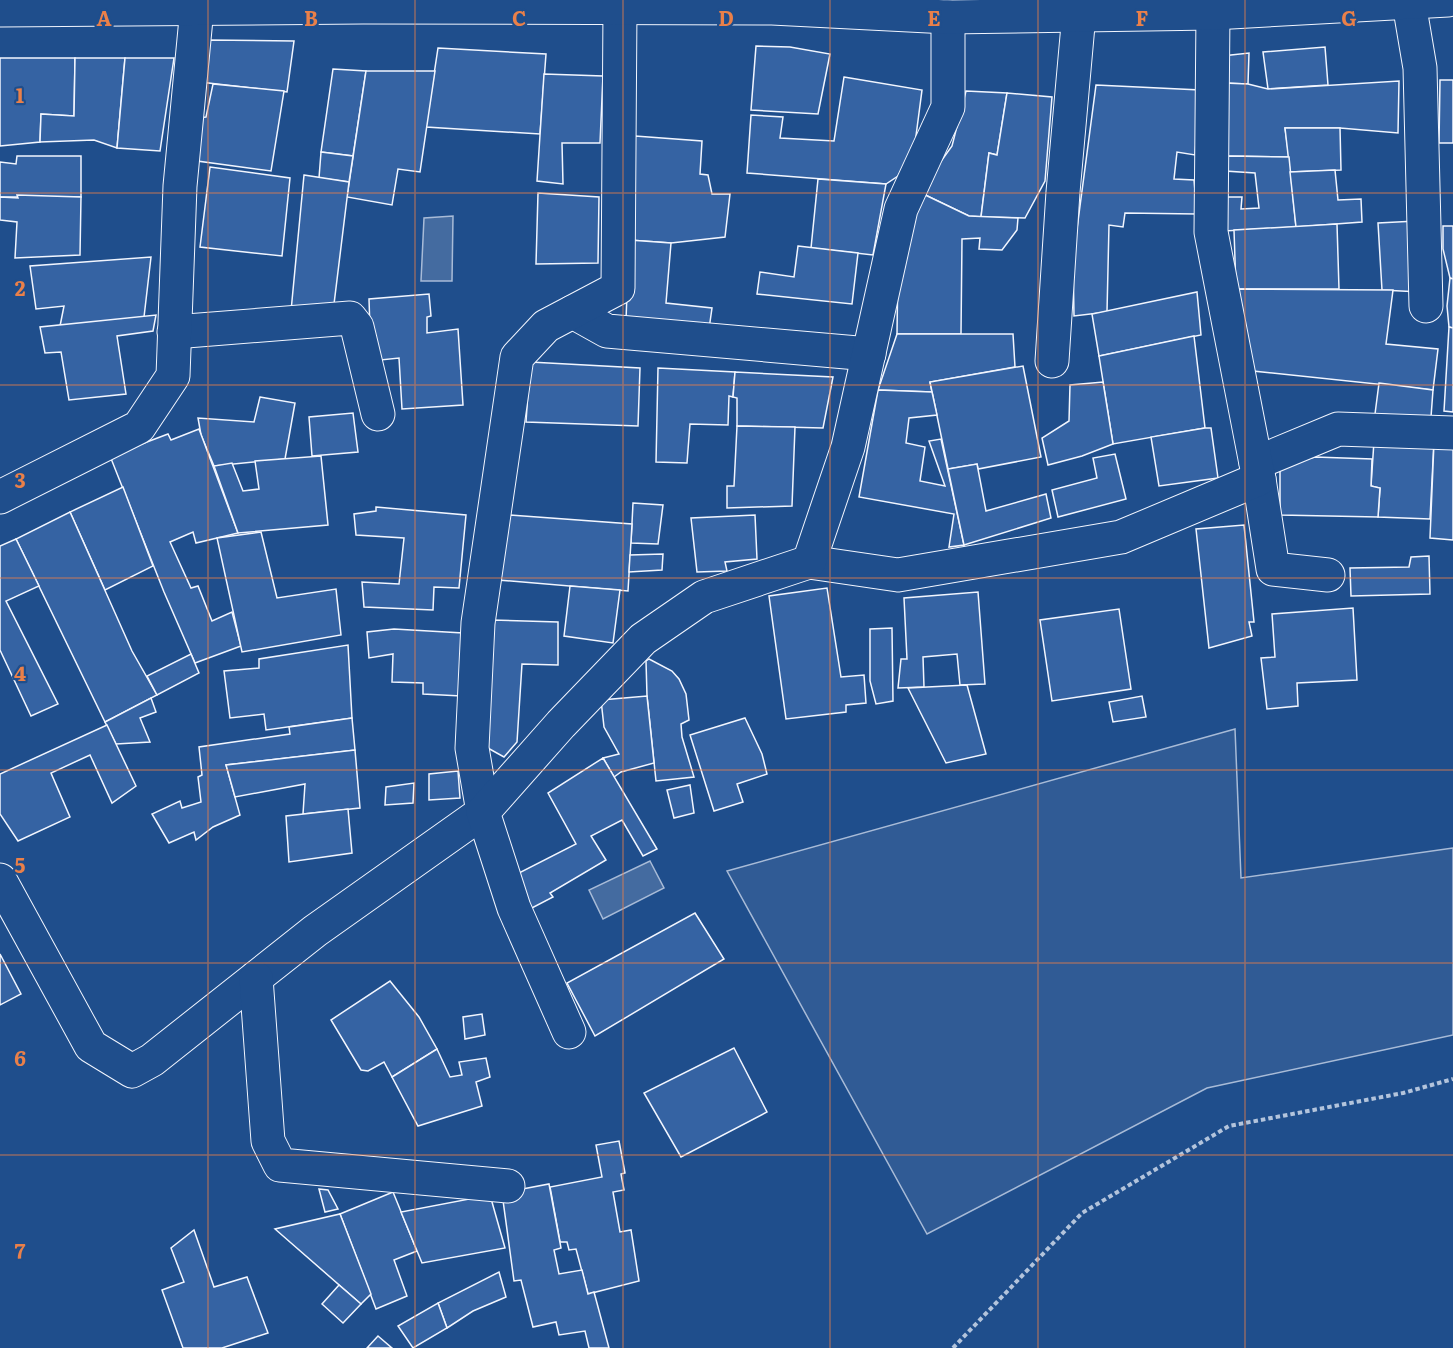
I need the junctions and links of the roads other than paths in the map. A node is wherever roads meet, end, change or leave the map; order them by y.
1 (1448, 0) edge
2 (1409, 3) junction
3 (197, 8) junction
4 (620, 8) junction
5 (0, 10) edge
6 (1213, 13) junction
7 (1079, 14) junction
8 (948, 17) junction
9 (1426, 306) dead end
10 (573, 312) junction
11 (174, 332) junction
12 (869, 354) junction
13 (1052, 362) dead end
14 (378, 414) dead end
15 (1453, 433) edge
16 (1257, 471) junction
17 (0, 497) edge
18 (809, 562) junction
19 (1328, 574) dead end
20 (483, 812) junction
21 (0, 880) edge
22 (256, 978) junction
23 (569, 1032) dead end
24 (508, 1186) dead end

1 - 2 street
2 - 6 street
2 - 9 street
3 - 4 street
3 - 5 street
3 - 11 street
4 - 8 street
4 - 10 street
6 - 7 street
6 - 16 street
7 - 8 street
7 - 13 street
8 - 12 street
10 - 12 street
10 - 20 street
11 - 14 street
11 - 17 street
12 - 18 street
15 - 16 street
16 - 18 street
16 - 19 street
18 - 20 street
20 - 22 street
20 - 23 street
21 - 22 street
22 - 24 street

